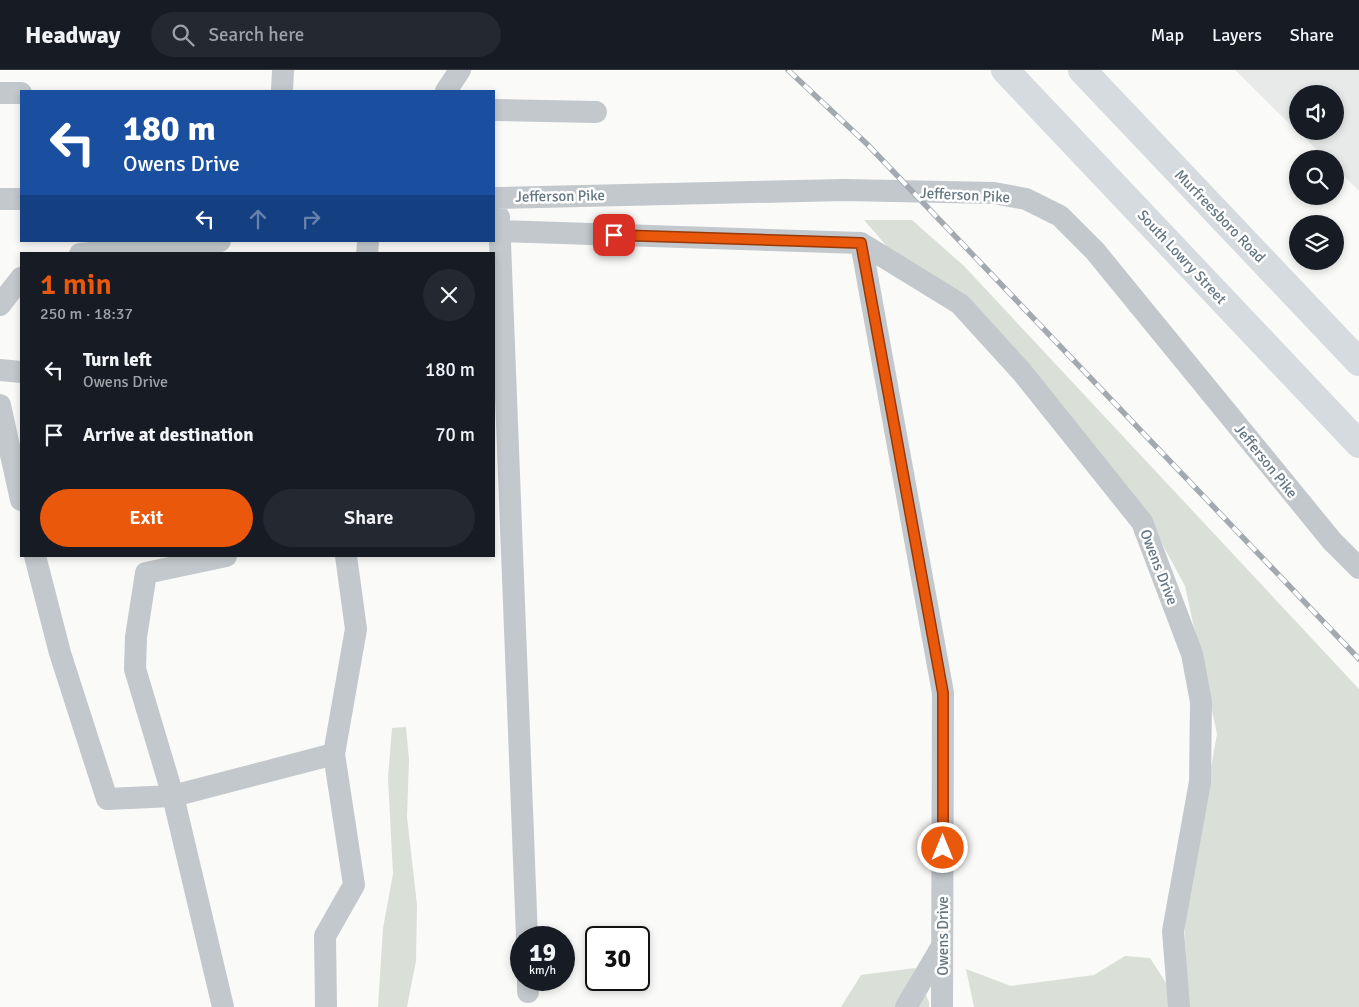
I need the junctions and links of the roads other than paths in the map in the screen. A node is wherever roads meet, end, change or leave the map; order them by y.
1 (282, 70) edge
2 (460, 70) edge
3 (1005, 70) edge
4 (1082, 70) edge
5 (282, 90) edge
6 (447, 90) edge
7 (0, 92) edge
8 (20, 93) edge
9 (495, 110) edge
10 (596, 112) dead end
11 (495, 198) edge
12 (0, 199) edge
13 (20, 199) edge
14 (501, 231) junction
15 (209, 242) edge
16 (861, 243) junction
17 (102, 252) edge
18 (20, 279) edge
19 (0, 305) edge
20 (1359, 362) edge
21 (0, 370) edge
22 (20, 372) edge
23 (0, 405) edge
24 (1359, 444) edge
25 (20, 495) edge
26 (35, 557) edge
27 (216, 557) edge
28 (346, 557) edge
29 (144, 564) edge
30 (1359, 568) edge
31 (334, 754) junction
32 (173, 796) junction
33 (526, 926) edge
34 (943, 945) junction
35 (223, 1007) edge
36 (326, 1007) edge
37 (906, 1007) edge
38 (942, 1007) edge
39 (1179, 1007) edge

1 - 5 street
2 - 6 street
3 - 24 main road, South Lowry Street
4 - 20 main road, Murfreesboro Road
7 - 8 street
9 - 10 street
11 - 14 street
11 - 30 street, Jefferson Pike
12 - 13 street
14 - 16 street, Owens Drive
14 - 33 street
15 - 17 street
16 - 34 street, Owens Drive
16 - 39 street, Owens Drive
18 - 19 street
21 - 22 street
23 - 25 street
26 - 32 street
27 - 29 street
28 - 31 street
29 - 32 street
31 - 32 street
31 - 36 street
32 - 35 street
34 - 37 street
34 - 38 street, Owens Drive

